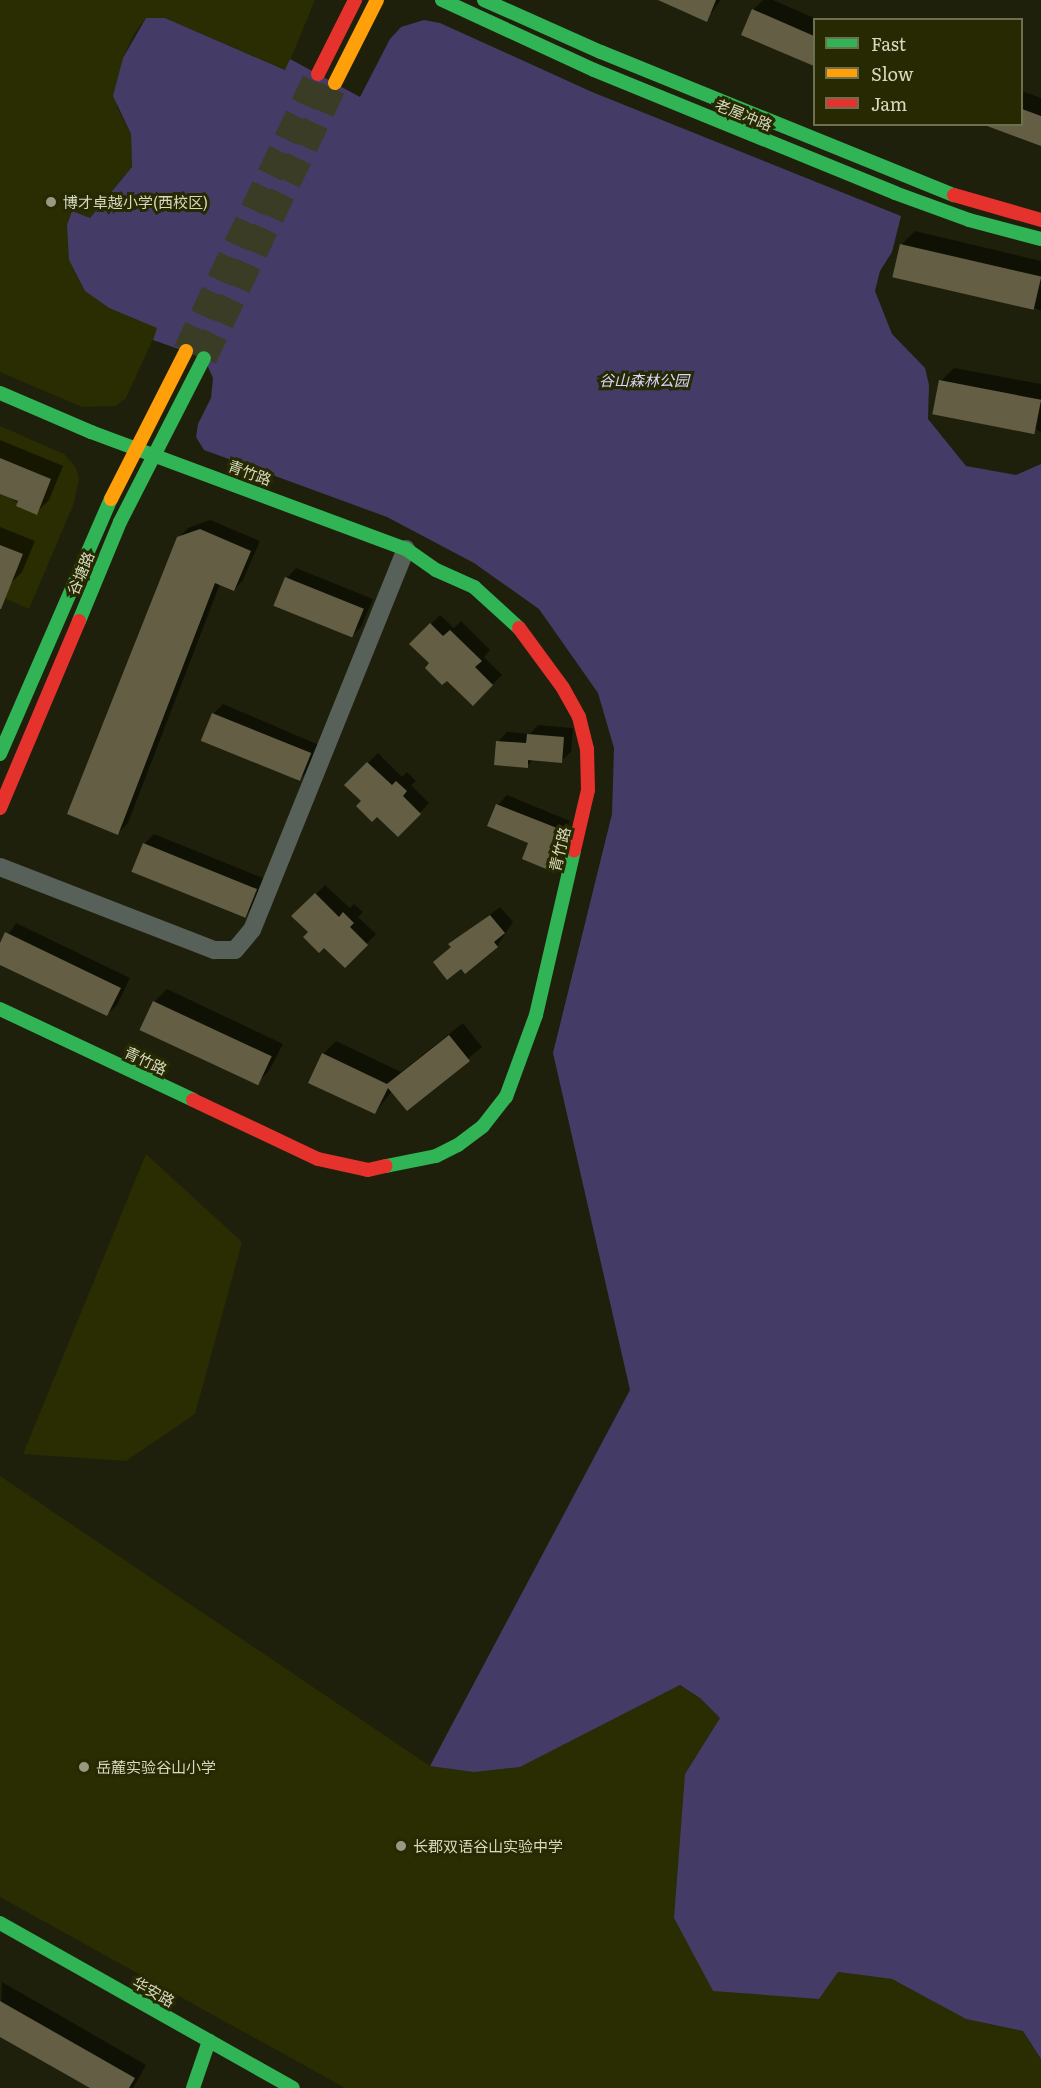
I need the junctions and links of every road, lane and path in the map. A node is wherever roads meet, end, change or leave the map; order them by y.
1 (354, 0) edge
2 (377, 0) edge
3 (442, 0) edge
4 (484, 0) edge
5 (318, 74) tunnel mouth
6 (335, 83) tunnel mouth
7 (1041, 220) edge
8 (1041, 239) edge
9 (186, 351) tunnel mouth
10 (204, 358) tunnel mouth
11 (0, 393) edge
12 (0, 409) edge
13 (136, 448) junction
14 (155, 455) junction
15 (130, 462) junction
16 (148, 468) junction
17 (404, 556) junction
18 (6, 724) edge
19 (0, 754) edge
20 (0, 808) edge
21 (0, 867) edge
22 (0, 1002) edge
23 (0, 1009) edge
24 (0, 1923) edge
25 (0, 1934) edge
26 (211, 2048) junction
27 (193, 2088) edge
28 (203, 2088) edge
29 (273, 2088) edge
30 (293, 2088) edge

1 - 5 street
2 - 6 street
3 - 8 street, 老屋冲路
4 - 7 street, 老屋冲路
9 - 13 street, 谷塘路
10 - 14 street, 谷塘路
11 - 13 street, 青竹路
12 - 15 street, 青竹路
13 - 14 street, 青竹路
13 - 15 street, 谷塘路
14 - 16 street, 谷塘路
14 - 17 street, 青竹路
15 - 16 street, 青竹路
15 - 18 street, 谷塘路
16 - 17 street, 青竹路
16 - 20 street, 谷塘路
17 - 21 street
17 - 22 street, 青竹路
17 - 23 street, 青竹路
18 - 19 street, 谷塘路
24 - 26 street, 华安路
25 - 26 street, 华安路
26 - 27 street
26 - 28 street
26 - 29 street, 华安路
26 - 30 street, 华安路

